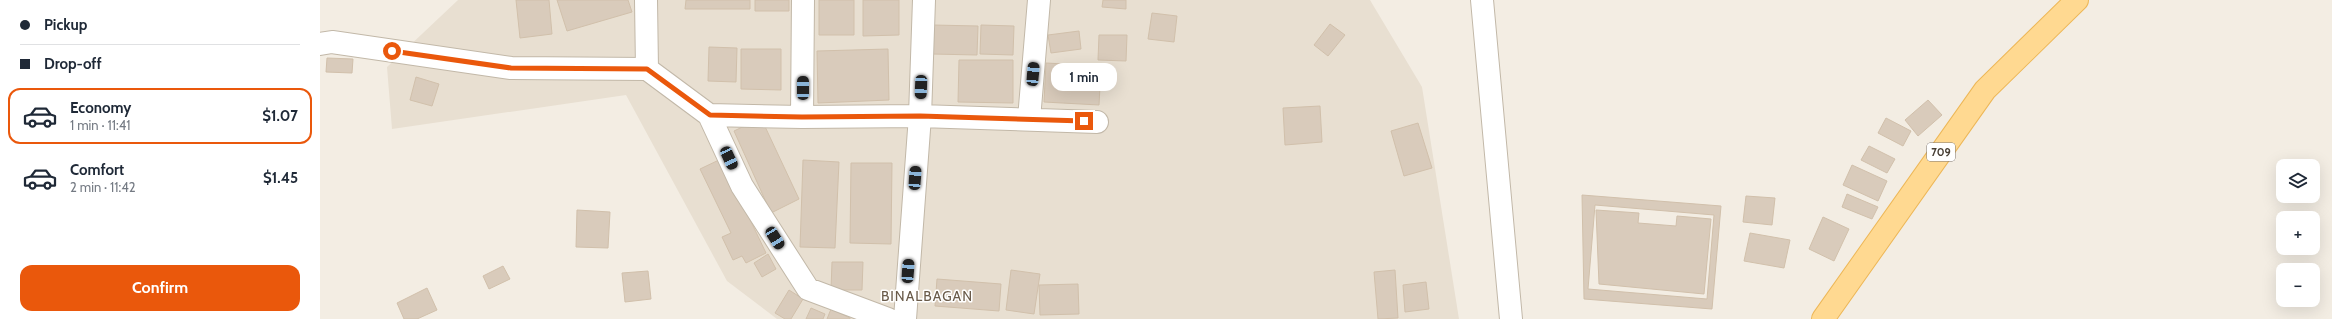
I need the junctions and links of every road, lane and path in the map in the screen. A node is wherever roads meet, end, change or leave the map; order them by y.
1 (646, 0) edge
2 (803, 0) edge
3 (924, 0) edge
4 (1039, 0) edge
5 (1482, 0) edge
6 (2077, 0) edge
7 (320, 44) edge
8 (647, 69) junction
9 (710, 115) junction
10 (920, 116) junction
11 (802, 117) junction
12 (1029, 119) junction
13 (1097, 122) dead end
14 (888, 319) edge
15 (905, 319) edge
16 (1511, 319) edge
17 (1823, 319) edge

1 - 8 street
2 - 11 street
3 - 10 street
4 - 12 street
5 - 16 street
6 - 17 main road, 709
7 - 8 street
8 - 9 street
9 - 11 street
9 - 14 street
10 - 11 street
10 - 12 street
10 - 15 street
12 - 13 street

